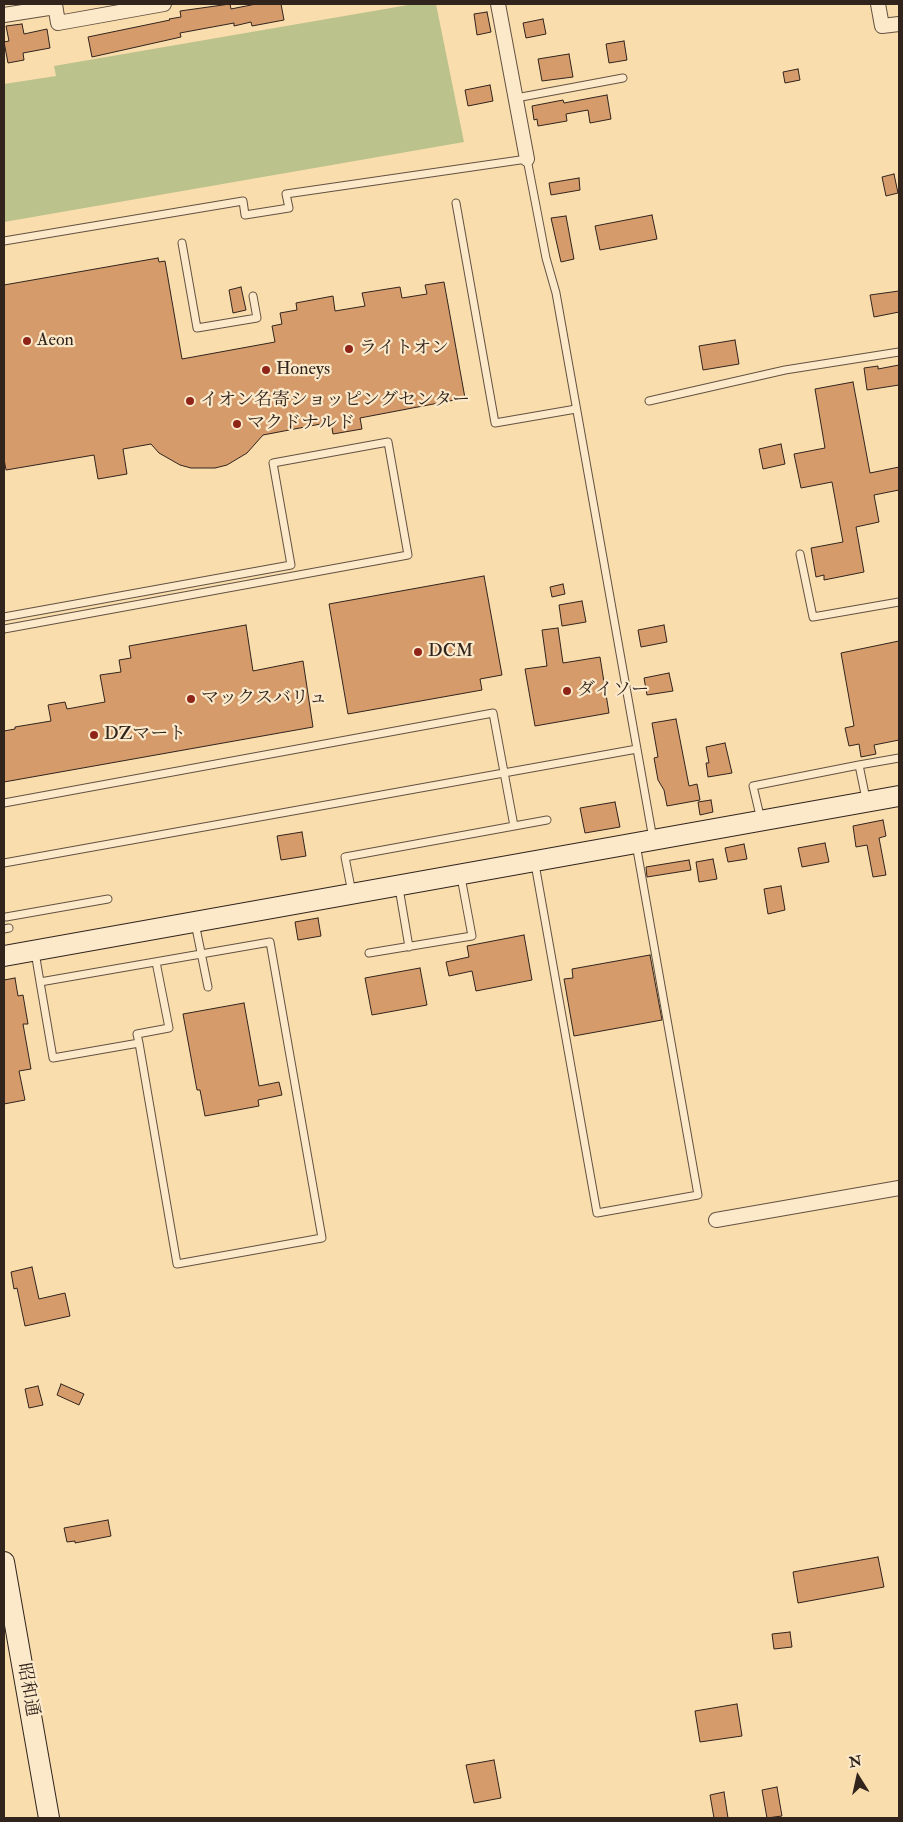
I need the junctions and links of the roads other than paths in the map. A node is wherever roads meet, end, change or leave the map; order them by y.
1 (164, 4) edge
2 (498, 4) edge
3 (878, 4) edge
4 (55, 5) edge
5 (4, 15) edge
6 (899, 24) edge
7 (623, 78) dead end
8 (516, 98) junction
9 (527, 159) junction
10 (456, 203) dead end
11 (4, 241) edge
12 (182, 244) dead end
13 (253, 296) dead end
14 (899, 352) edge
15 (649, 401) dead end
16 (576, 409) junction
17 (800, 554) dead end
18 (899, 602) edge
19 (4, 617) edge
20 (4, 629) edge
21 (637, 749) junction
22 (899, 758) edge
23 (859, 765) junction
24 (504, 773) junction
25 (899, 796) edge
26 (866, 802) junction
27 (4, 803) edge
28 (547, 820) dead end
29 (761, 820) junction
30 (514, 826) junction
31 (644, 841) junction
32 (535, 861) junction
33 (4, 863) edge
34 (461, 874) junction
35 (399, 885) junction
36 (352, 894) junction
37 (108, 899) dead end
38 (6, 917) dead end
39 (194, 922) junction
40 (409, 946) junction
41 (34, 951) junction
42 (201, 954) junction
43 (369, 954) dead end
44 (4, 956) edge
45 (156, 962) junction
46 (40, 982) junction
47 (208, 988) dead end
48 (138, 1043) junction
49 (899, 1188) edge
50 (716, 1220) dead end
51 (4, 1562) edge
52 (50, 1818) edge

1 - 4 street
2 - 8 street
3 - 6 street
4 - 5 street
7 - 8 lane
8 - 9 street
9 - 11 lane
9 - 16 lane
10 - 16 lane
12 - 13 lane
14 - 15 lane
16 - 21 lane
17 - 18 lane
19 - 20 lane
21 - 24 lane
21 - 31 lane
22 - 23 lane
23 - 26 lane
23 - 29 lane
24 - 27 lane
24 - 30 lane
24 - 33 lane
25 - 26 street
26 - 29 street
28 - 30 lane
29 - 31 street
30 - 36 lane
31 - 32 street
31 - 32 lane
32 - 34 street
34 - 35 street
34 - 40 lane
35 - 36 street
35 - 40 lane
36 - 39 street
37 - 38 lane
39 - 41 street
39 - 42 lane
40 - 43 lane
41 - 44 street
41 - 46 lane
42 - 45 lane
42 - 47 lane
42 - 48 lane
45 - 46 lane
45 - 48 lane
46 - 48 lane
49 - 50 street
51 - 52 street, 昭和通

